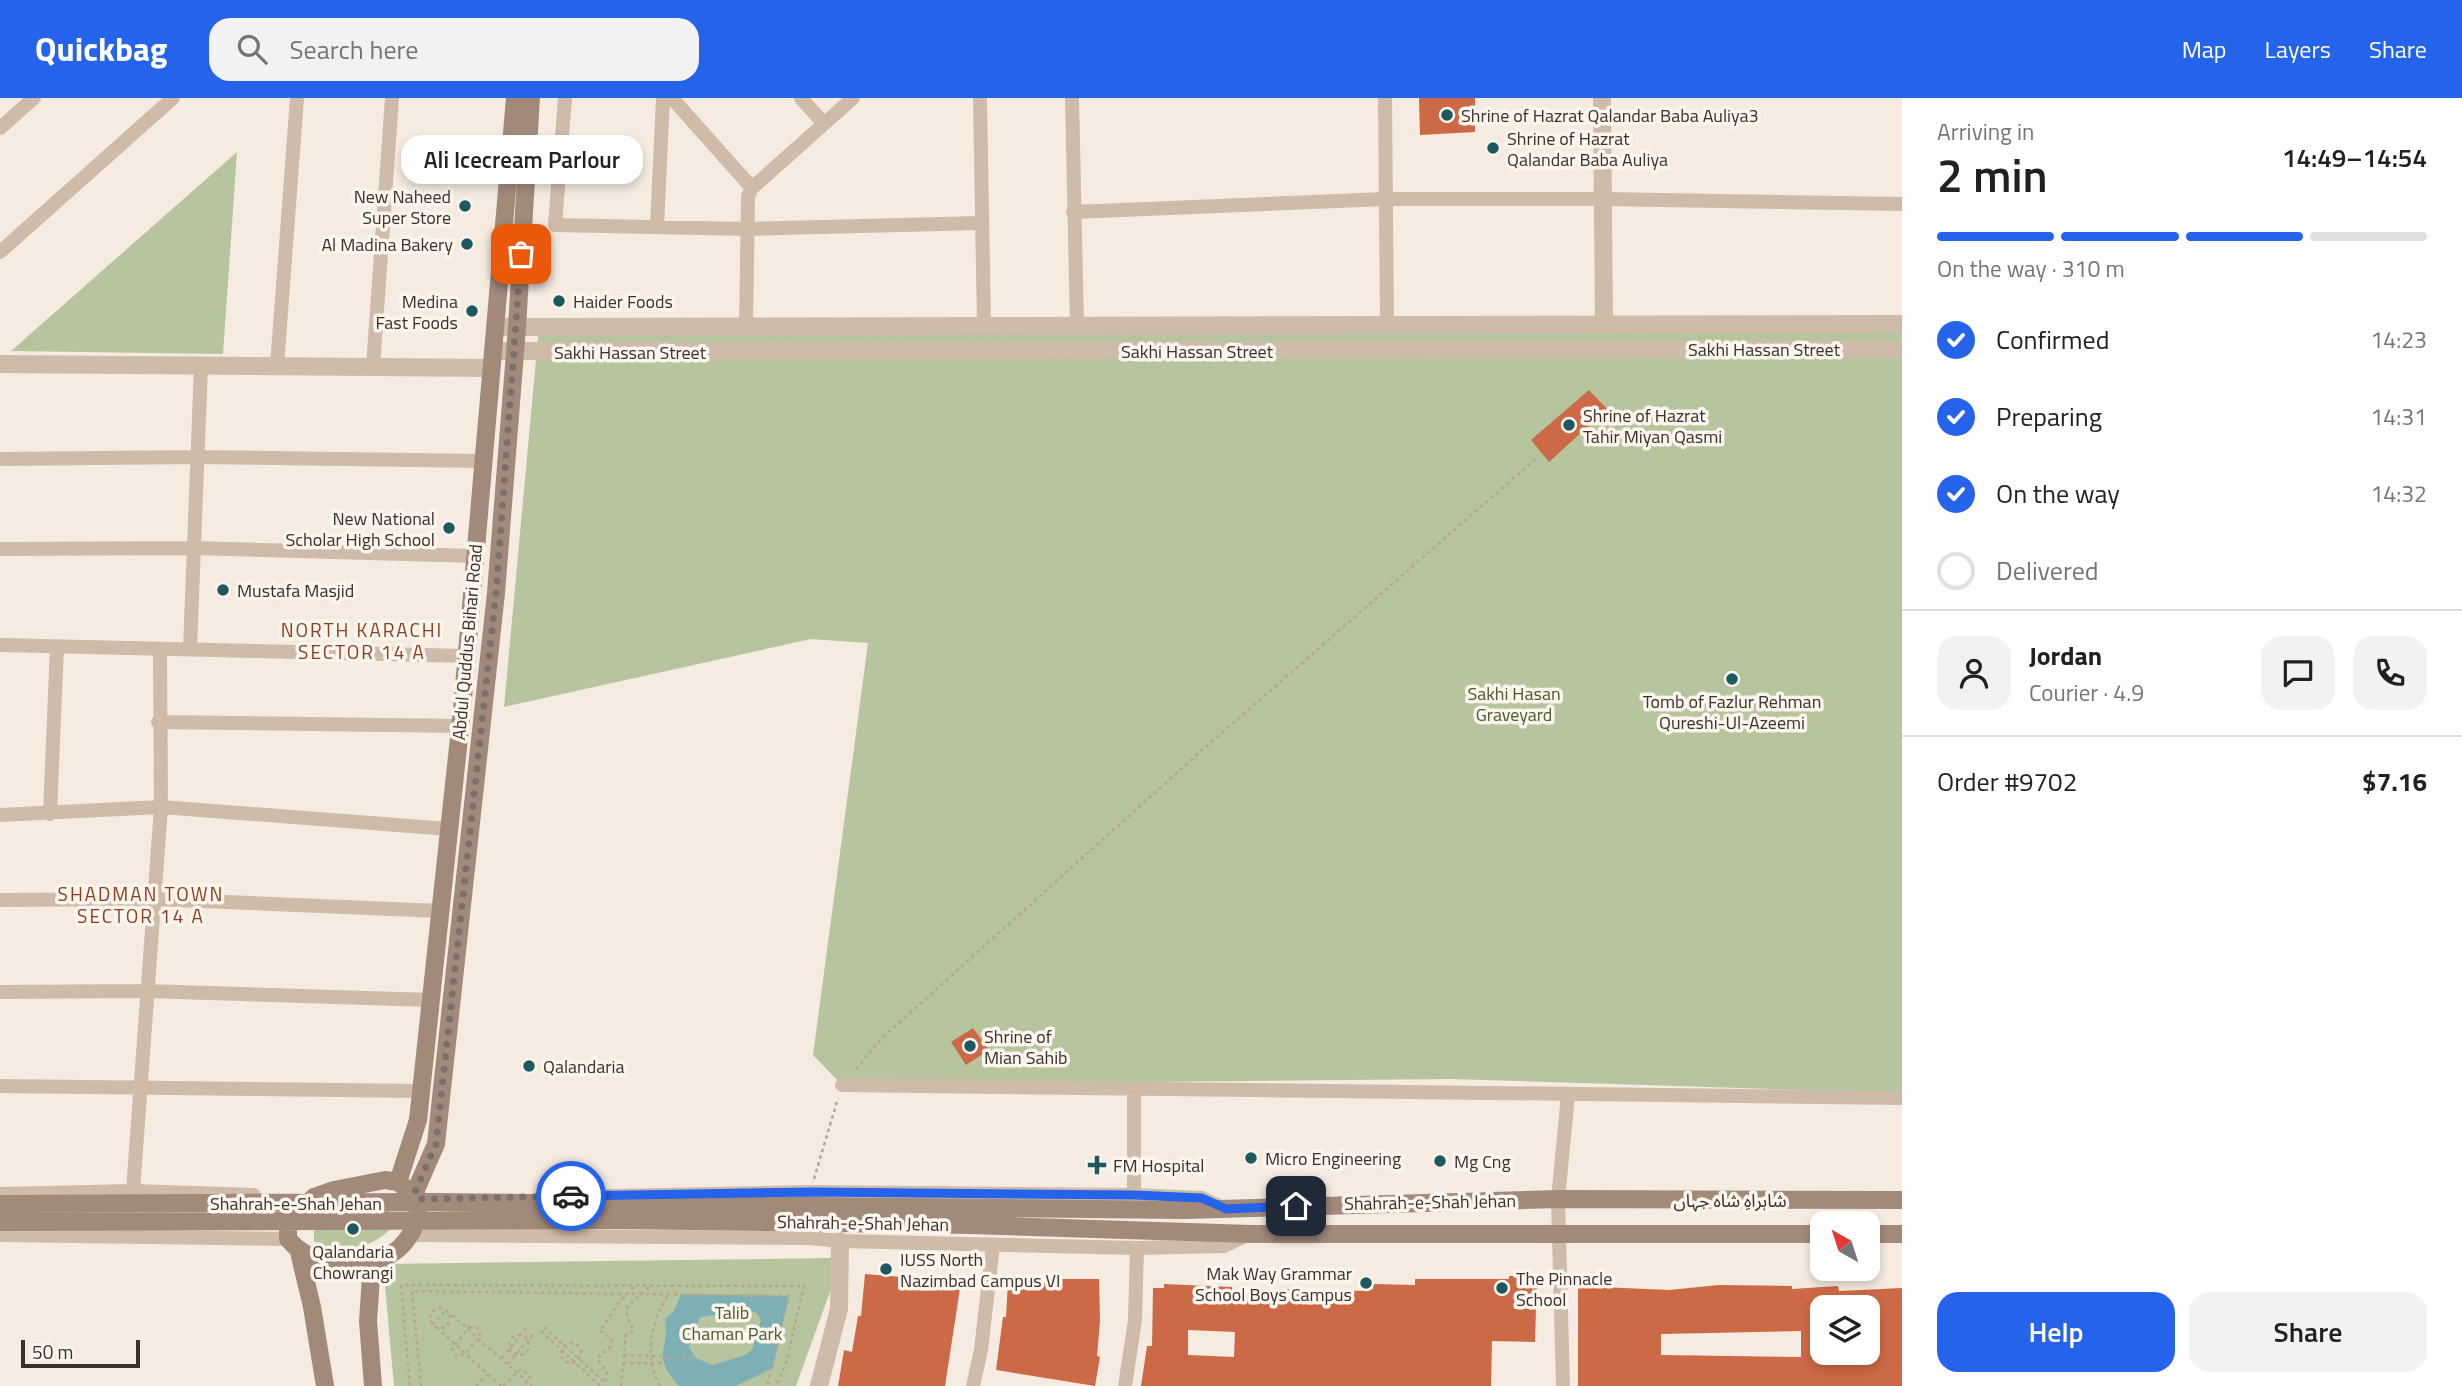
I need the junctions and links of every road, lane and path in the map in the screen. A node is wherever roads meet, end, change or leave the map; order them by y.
1 (34, 98) edge
2 (173, 98) edge
3 (297, 98) edge
4 (392, 98) edge
5 (515, 98) edge
6 (531, 98) edge
7 (565, 98) edge
8 (663, 98) edge
9 (672, 98) edge
10 (801, 98) edge
11 (853, 98) edge
12 (980, 98) edge
13 (1072, 98) edge
14 (1385, 98) edge
15 (1602, 98) edge
16 (824, 124) junction
17 (0, 128) edge
18 (752, 188) junction
19 (1385, 199) junction
20 (1601, 199) junction
21 (1902, 204) edge
22 (1073, 212) junction
23 (981, 223) junction
24 (657, 227) junction
25 (747, 229) junction
26 (0, 253) edge
27 (1902, 324) edge
28 (1604, 325) junction
29 (746, 326) junction
30 (984, 326) junction
31 (1077, 326) junction
32 (1387, 326) junction
33 (495, 327) junction
34 (517, 327) junction
35 (1902, 349) edge
36 (515, 351) junction
37 (492, 360) junction
38 (0, 364) edge
39 (201, 366) junction
40 (277, 366) junction
41 (373, 367) junction
42 (1539, 456) dead end
43 (198, 457) junction
44 (0, 459) edge
45 (484, 461) junction
46 (194, 548) junction
47 (0, 549) edge
48 (475, 556) junction
49 (0, 645) edge
50 (57, 647) junction
51 (190, 649) junction
52 (160, 650) junction
53 (467, 656) junction
54 (158, 722) junction
55 (460, 726) junction
56 (161, 807) junction
57 (0, 814) edge
58 (50, 814) junction
59 (449, 829) junction
60 (155, 899) junction
61 (0, 900) edge
62 (440, 911) junction
63 (147, 991) junction
64 (0, 992) edge
65 (431, 1000) junction
66 (842, 1085) junction
67 (0, 1086) edge
68 (138, 1088) junction
69 (1134, 1090) junction
70 (421, 1091) junction
71 (1568, 1095) junction
72 (1902, 1098) edge
73 (398, 1182) junction
74 (134, 1191) junction
75 (812, 1192) junction
76 (0, 1194) edge
77 (1134, 1195) junction
78 (417, 1196) junction
79 (314, 1197) junction
80 (1558, 1199) junction
81 (1902, 1200) edge
82 (0, 1204) edge
83 (1226, 1209) junction
84 (0, 1222) edge
85 (1251, 1234) junction
86 (1558, 1234) junction
87 (1810, 1234) edge
88 (1880, 1234) edge
89 (1902, 1234) edge
90 (0, 1235) edge
91 (411, 1235) junction
92 (811, 1238) junction
93 (840, 1241) junction
94 (293, 1245) junction
95 (993, 1245) junction
96 (1138, 1248) junction
97 (372, 1262) junction
98 (637, 1285) junction
99 (651, 1285) junction
100 (628, 1293) junction
101 (641, 1294) junction
102 (669, 1294) junction
103 (446, 1310) junction
104 (433, 1324) junction
105 (544, 1326) dead end
106 (527, 1327) dead end
107 (467, 1329) junction
108 (541, 1331) dead end
109 (535, 1332) dead end
110 (520, 1335) junction
111 (478, 1338) junction
112 (527, 1341) junction
113 (453, 1344) junction
114 (564, 1346) junction
115 (510, 1348) junction
116 (561, 1351) junction
117 (465, 1354) junction
118 (517, 1354) junction
119 (624, 1355) junction
120 (650, 1356) junction
121 (502, 1358) junction
122 (695, 1358) dead end
123 (579, 1359) junction
124 (573, 1362) junction
125 (623, 1363) junction
126 (651, 1363) junction
127 (662, 1363) dead end
128 (508, 1364) junction
129 (516, 1372) junction
130 (487, 1374) junction
131 (494, 1380) junction
132 (527, 1382) junction
133 (607, 1385) edge
134 (325, 1386) edge
135 (373, 1386) edge
136 (410, 1386) edge
137 (421, 1386) edge
138 (476, 1386) edge
139 (490, 1386) edge
140 (502, 1386) edge
141 (523, 1386) edge
142 (532, 1386) edge
143 (600, 1386) edge
144 (621, 1386) edge
145 (660, 1386) edge
146 (766, 1386) edge
147 (776, 1386) edge
148 (820, 1386) edge
149 (973, 1386) edge
150 (1125, 1386) edge
151 (1563, 1386) edge

1 - 17 street
2 - 26 street
3 - 40 street
4 - 41 street
5 - 33 main road, Abdul Quddus Bihari Road
6 - 34 main road, Abdul Quddus Bihari Road
7 - 24 street
8 - 24 street
9 - 18 street
10 - 16 street
11 - 16 street
12 - 23 street
13 - 22 street
14 - 19 street
15 - 20 street
16 - 18 street
18 - 25 street
19 - 20 street
19 - 22 street
19 - 32 street
20 - 21 street
20 - 28 street
22 - 31 street
23 - 25 street
23 - 30 street
24 - 25 street
25 - 29 street
27 - 28 street, Sakhi Hassan Street
28 - 32 street, Sakhi Hassan Street
29 - 30 street, Sakhi Hassan Street
29 - 34 street, Sakhi Hassan Street
30 - 31 street, Sakhi Hassan Street
31 - 32 street, Sakhi Hassan Street
33 - 34 street, Sakhi Hassan Street
33 - 37 main road, Abdul Quddus Bihari Road
34 - 36 main road, Abdul Quddus Bihari Road
35 - 36 street, Sakhi Hassan Street
36 - 37 street, Sakhi Hassan Street
36 - 78 main road, Abdul Quddus Bihari Road
37 - 41 street, Sakhi Hassan Street
37 - 45 main road, Abdul Quddus Bihari Road
38 - 39 street, Sakhi Hassan Street
39 - 40 street, Sakhi Hassan Street
39 - 43 street
40 - 41 street, Sakhi Hassan Street
42 - 66 path
43 - 44 street
43 - 45 street
43 - 46 street
45 - 48 main road, Abdul Quddus Bihari Road
46 - 47 street
46 - 48 street
46 - 51 street
48 - 53 main road, Abdul Quddus Bihari Road
49 - 50 street
50 - 52 street
50 - 58 street
51 - 52 street
51 - 53 street
52 - 54 street
53 - 55 main road, Abdul Quddus Bihari Road
54 - 55 street
54 - 56 street
55 - 59 main road, Abdul Quddus Bihari Road
56 - 58 street
56 - 59 street
56 - 60 street
57 - 58 street
59 - 62 main road, Abdul Quddus Bihari Road
60 - 61 street
60 - 62 street
60 - 63 street
62 - 65 main road, Abdul Quddus Bihari Road
63 - 64 street
63 - 65 street
63 - 68 street
65 - 70 main road, Abdul Quddus Bihari Road
66 - 69 street
66 - 75 path
67 - 68 street
68 - 70 street
68 - 74 street
69 - 71 street
69 - 77 street
70 - 73 main road, Abdul Quddus Bihari Road
71 - 72 street
71 - 80 street
73 - 78 main road
73 - 79 main road
74 - 76 street
74 - 79 street
75 - 77 street
75 - 78 street
75 - 92 street
77 - 83 street
78 - 91 main road
79 - 94 main road
80 - 81 main road, شاہراہِ شاہ جہاں
80 - 83 main road, Shahrah-e-Shah Jehan
80 - 86 street
82 - 83 main road, Shahrah-e-Shah Jehan
84 - 85 main road, Shahrah-e-Shah Jehan
85 - 86 main road, Shahrah-e-Shah Jehan
85 - 96 street
86 - 87 main road, شاہراہِ شاہ جہاں
86 - 151 street
88 - 89 main road
90 - 94 street
91 - 92 street
91 - 97 main road
92 - 93 street
93 - 95 street
93 - 148 street
94 - 97 main road
94 - 134 main road
95 - 96 street
95 - 149 street
96 - 150 street
97 - 135 main road
98 - 99 path
98 - 100 path
98 - 136 path
99 - 101 path
99 - 147 path
100 - 101 path
100 - 133 path
100 - 137 path
101 - 102 path
101 - 119 path
102 - 120 path
102 - 146 path
103 - 104 path
103 - 104 path
103 - 104 path
103 - 107 path
104 - 113 path
105 - 114 path
106 - 110 path
107 - 111 path
107 - 111 path
107 - 113 path
108 - 116 path
109 - 112 path
110 - 112 path
110 - 115 path
111 - 117 path
111 - 121 path
112 - 118 path
113 - 117 path
113 - 117 path
114 - 116 path
114 - 123 path
114 - 123 path
115 - 118 path
115 - 121 path
116 - 124 path
117 - 130 path
118 - 128 path
119 - 120 path
119 - 125 path
120 - 122 path
120 - 126 path
121 - 128 path
123 - 124 path
123 - 133 path
124 - 143 path
125 - 126 path
125 - 144 path
126 - 127 path
126 - 145 path
128 - 129 path
129 - 132 path
129 - 132 path
129 - 140 path
130 - 131 path
130 - 138 path
131 - 139 path
131 - 140 path
132 - 141 path
132 - 142 path

